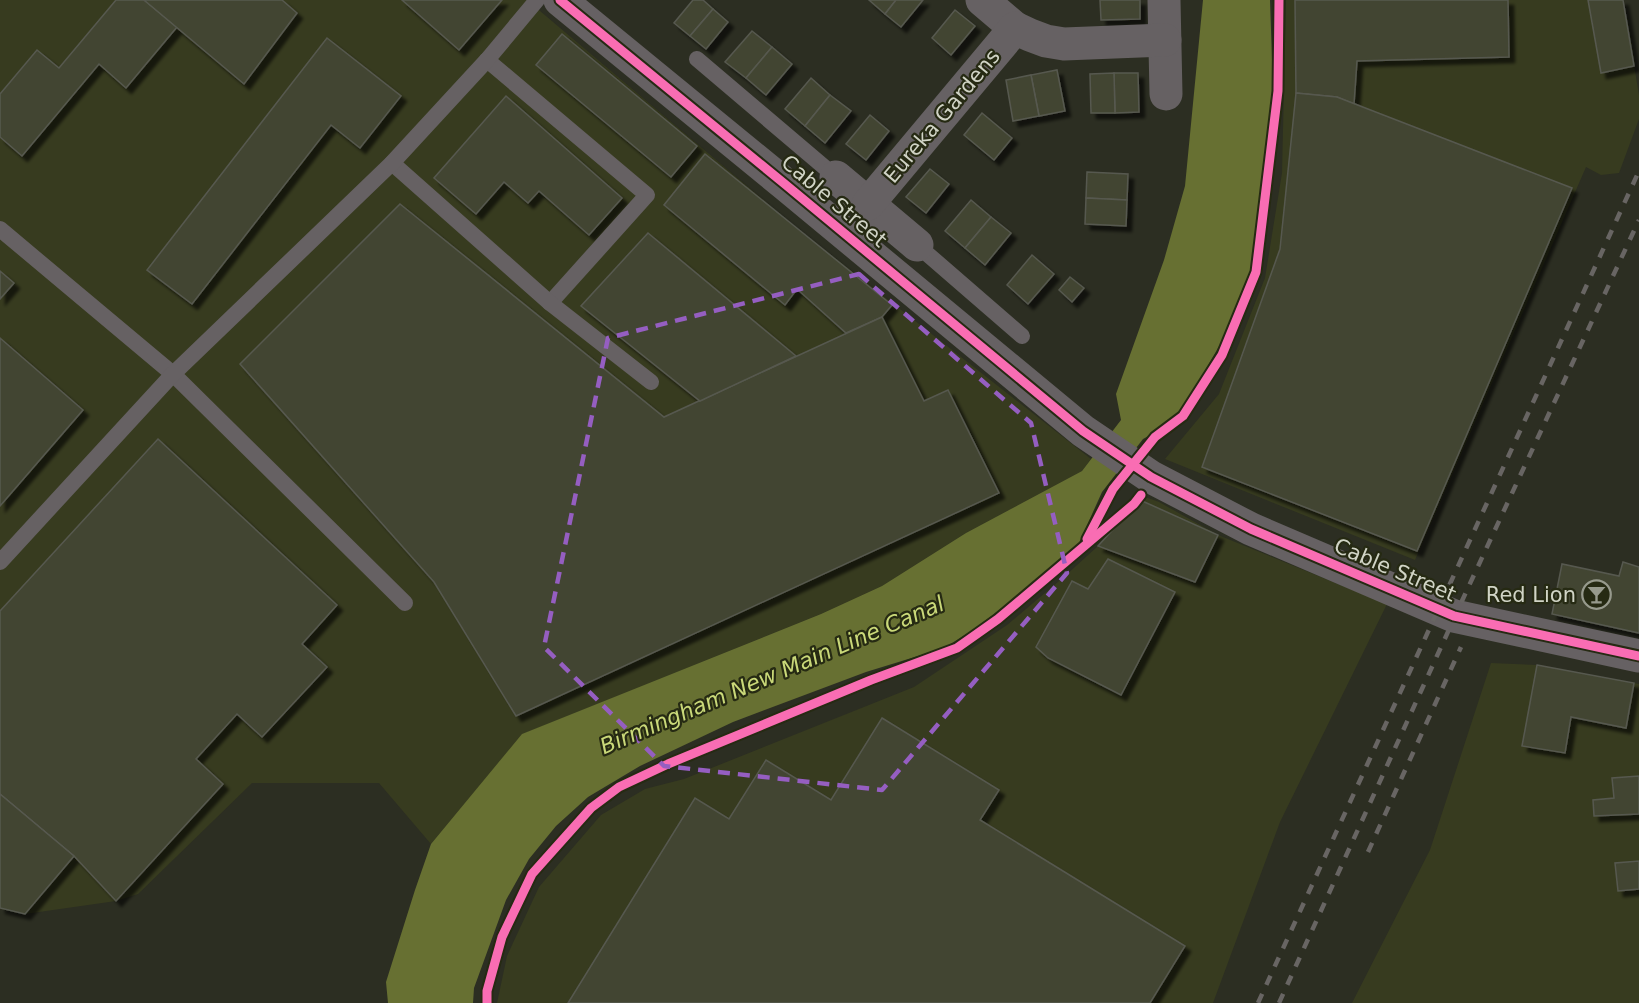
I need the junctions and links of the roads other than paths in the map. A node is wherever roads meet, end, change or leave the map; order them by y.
1 (537, 0) edge
2 (560, 0) edge
3 (982, 0) edge
4 (1164, 0) edge
5 (1015, 28) junction
6 (1165, 40) junction
7 (697, 59) dead end
8 (487, 60) junction
9 (1166, 94) dead end
10 (392, 163) junction
11 (836, 177) joint
12 (868, 204) junction
13 (0, 229) edge
14 (917, 245) joint
15 (550, 303) junction
16 (1022, 336) dead end
17 (173, 374) junction
18 (651, 382) dead end
19 (0, 562) edge
20 (405, 603) dead end
21 (1639, 656) edge

1 - 8 lane
2 - 21 street, Cable Street
3 - 5 street, Eureka Gardens
4 - 6 street
5 - 6 street, Eureka Gardens
5 - 12 street, Eureka Gardens
6 - 9 street
7 - 11 lane
8 - 10 lane
8 - 15 lane
10 - 15 lane
10 - 17 lane
11 - 12 street, Eureka Gardens
12 - 14 street, Eureka Gardens
13 - 17 lane
14 - 16 lane
15 - 18 lane
17 - 19 lane
17 - 20 lane

